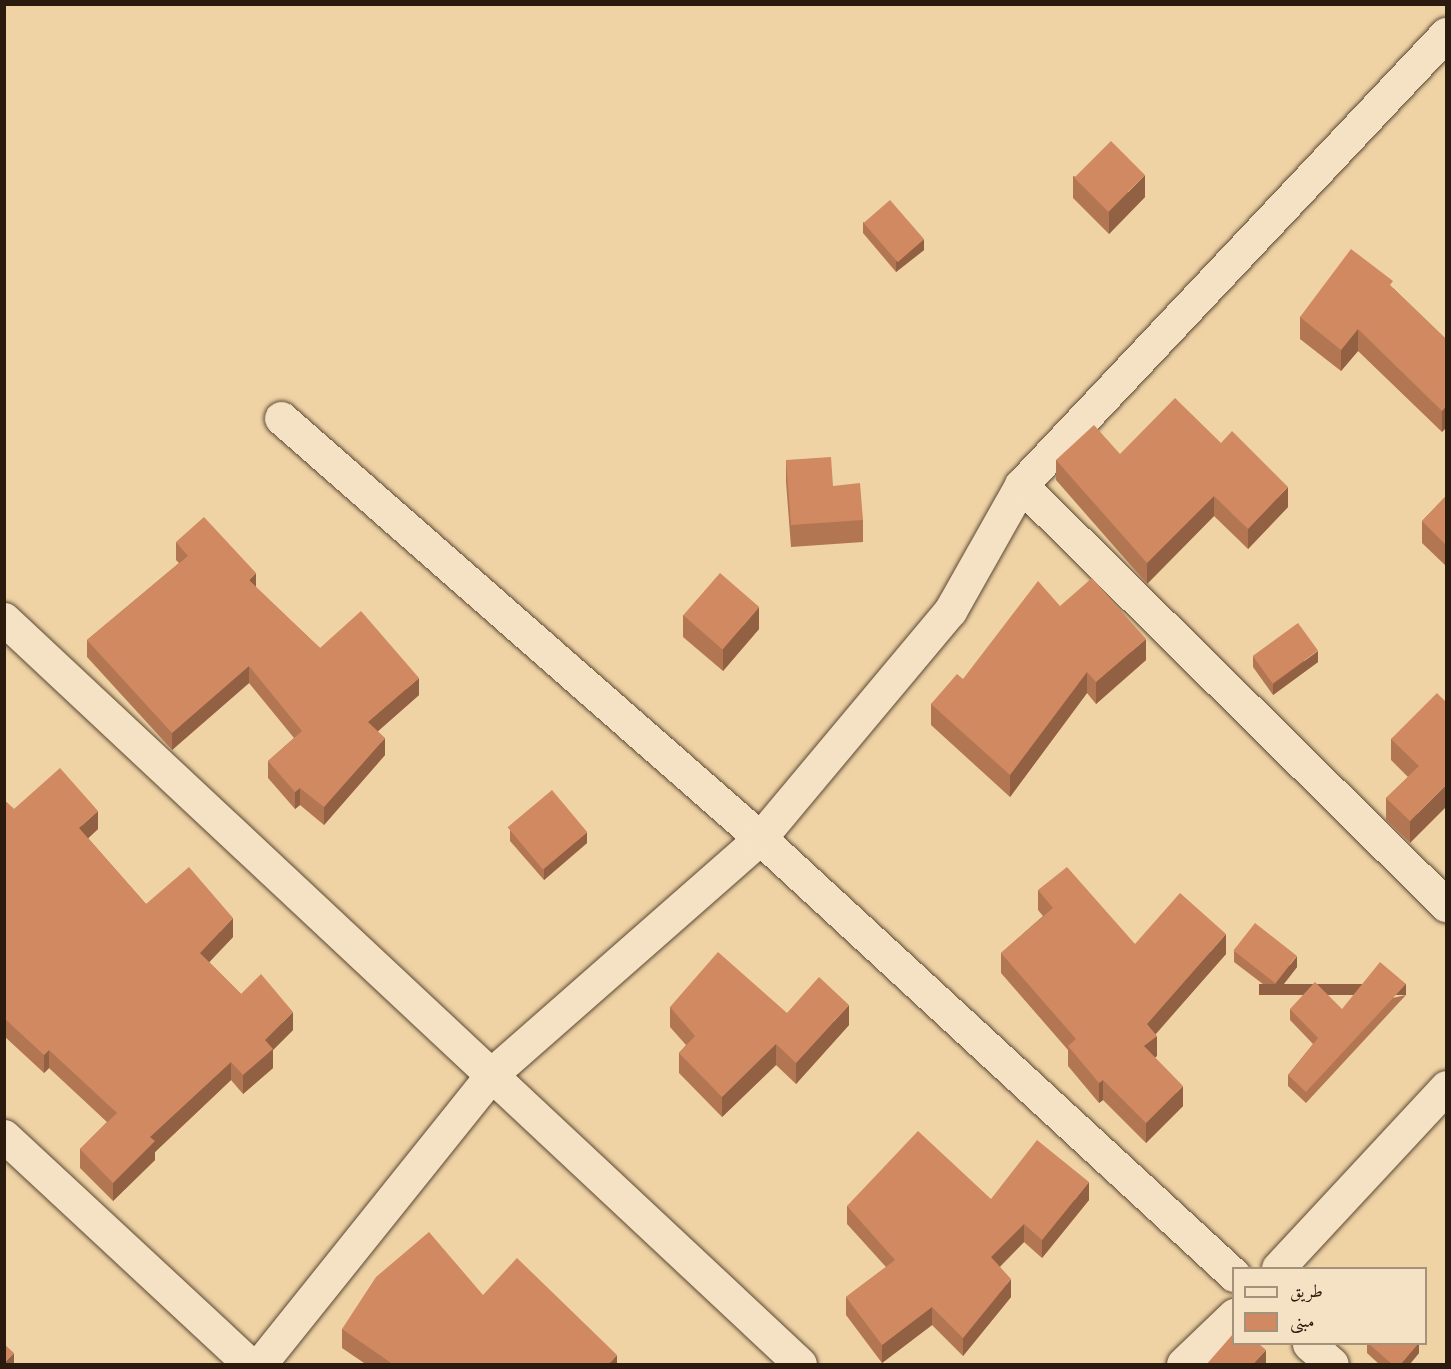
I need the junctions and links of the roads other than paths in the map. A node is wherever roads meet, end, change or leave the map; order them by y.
1 (1446, 34) edge
2 (282, 418) dead end
3 (1021, 485) junction
4 (4, 619) edge
5 (760, 838) junction
6 (1446, 905) edge
7 (494, 1072) junction
8 (1446, 1087) edge
9 (4, 1136) edge
10 (1280, 1267) edge
11 (1232, 1274) edge
12 (1232, 1316) edge
13 (1310, 1345) edge
14 (249, 1365) edge
15 (260, 1365) edge
16 (800, 1365) edge
17 (1183, 1365) edge
18 (1332, 1365) edge

1 - 3 street
2 - 5 street
3 - 5 street
3 - 6 street
4 - 7 street
5 - 7 street
5 - 11 street
7 - 15 street
7 - 16 street
8 - 10 street
9 - 14 street
12 - 17 street
13 - 18 street

